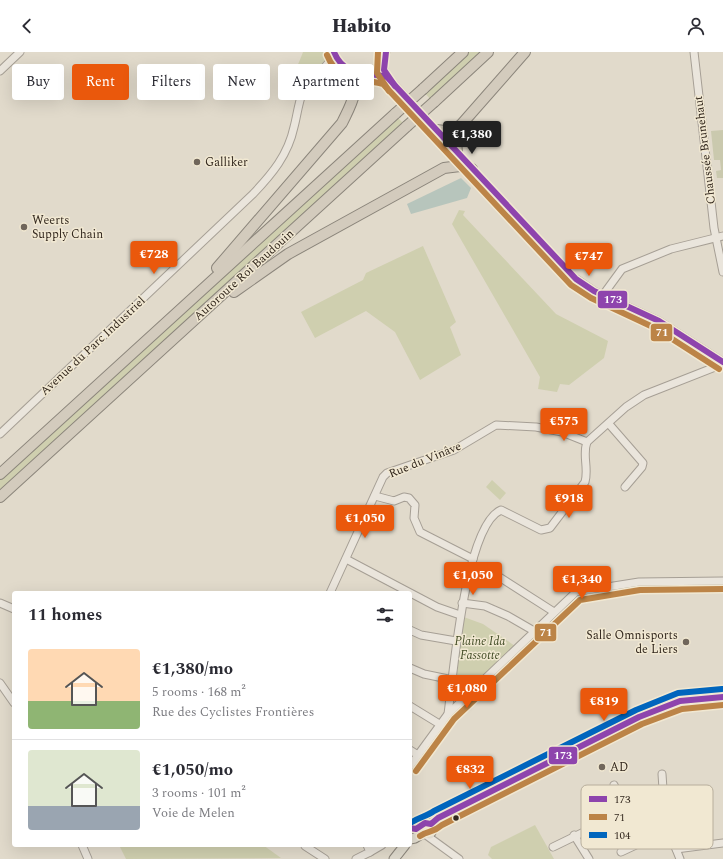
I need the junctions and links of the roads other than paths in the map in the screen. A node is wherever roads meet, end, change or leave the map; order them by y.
1 (20, 52) edge
2 (386, 52) edge
3 (463, 52) edge
4 (488, 52) edge
5 (525, 52) edge
6 (694, 52) edge
7 (334, 53) edge
8 (383, 60) junction
9 (328, 64) edge
10 (342, 64) edge
11 (374, 70) edge
12 (0, 71) edge
13 (374, 73) edge
14 (387, 77) junction
15 (300, 100) edge
16 (353, 100) edge
17 (460, 126) junction
18 (436, 130) junction
19 (450, 145) junction
20 (458, 154) junction
21 (444, 168) junction
22 (472, 169) junction
23 (719, 237) edge
24 (723, 272) edge
25 (199, 292) junction
26 (603, 295) junction
27 (207, 309) junction
28 (723, 363) edge
29 (609, 424) junction
30 (0, 434) edge
31 (587, 442) junction
32 (0, 474) edge
33 (625, 487) dead end
34 (374, 496) junction
35 (0, 497) edge
36 (346, 559) junction
37 (473, 559) junction
38 (471, 567) junction
39 (723, 581) edge
40 (332, 591) edge
41 (408, 591) edge
42 (412, 593) edge
43 (0, 603) edge
44 (462, 603) junction
45 (12, 608) edge
46 (554, 612) junction
47 (460, 615) junction
48 (412, 631) edge
49 (534, 631) junction
50 (456, 641) junction
51 (412, 669) edge
52 (453, 680) junction
53 (0, 683) edge
54 (473, 690) junction
55 (723, 697) edge
56 (12, 700) edge
57 (412, 707) edge
58 (448, 714) junction
59 (441, 725) junction
60 (412, 751) edge
61 (418, 755) junction
62 (412, 763) edge
63 (662, 774) dead end
64 (664, 785) edge
65 (419, 831) edge
66 (581, 832) edge
67 (574, 835) junction
68 (723, 843) edge
69 (713, 844) edge
70 (553, 846) dead end
71 (581, 846) edge
72 (83, 847) edge
73 (307, 847) edge
74 (369, 847) edge
75 (403, 847) edge
76 (583, 849) edge
77 (626, 849) edge
78 (676, 849) edge
79 (621, 852) dead end
80 (88, 859) edge
81 (325, 859) edge
82 (356, 859) edge
83 (394, 859) edge
84 (459, 859) edge
85 (589, 859) edge
86 (680, 859) edge

1 - 12 street
2 - 8 street
3 - 25 highway, Autoroute Roi Baudouin, bridge
4 - 27 highway, Autoroute Roi Baudouin, bridge
5 - 17 highway
6 - 23 street, Chaussée Brunehaut
7 - 9 street, Avenue du Parc Industriel
7 - 10 street
8 - 11 street
8 - 14 street
13 - 14 street
14 - 18 street
15 - 30 street, Avenue du Parc Industriel
16 - 25 highway
17 - 18 highway
17 - 20 highway
18 - 19 street
19 - 20 street
19 - 21 highway
20 - 22 street
21 - 22 highway
21 - 27 highway
22 - 26 street
23 - 24 street, Chaussée Brunehaut
23 - 26 street
25 - 32 highway, Autoroute Roi Baudouin
26 - 28 street
27 - 35 highway, Autoroute Roi Baudouin
28 - 29 street
29 - 31 street
29 - 33 street
31 - 34 street, Rue du Vinâve
31 - 37 street
34 - 36 street
34 - 37 street
36 - 40 street
36 - 41 street
37 - 38 street
38 - 44 street
38 - 46 street
39 - 46 street
42 - 47 street
43 - 45 street
44 - 47 street
44 - 49 street
46 - 49 street
47 - 50 street
48 - 50 street
49 - 54 street
50 - 52 street
51 - 52 street
52 - 54 street
52 - 58 street
53 - 56 street
54 - 58 street
55 - 65 main road
57 - 59 street
58 - 59 street
59 - 61 street
60 - 61 street
61 - 62 street
63 - 64 street
65 - 84 street
66 - 67 street
67 - 70 street
67 - 71 street
68 - 69 street
72 - 80 street
73 - 81 street
74 - 82 street
75 - 83 main road
76 - 85 street
77 - 79 street
78 - 86 street

